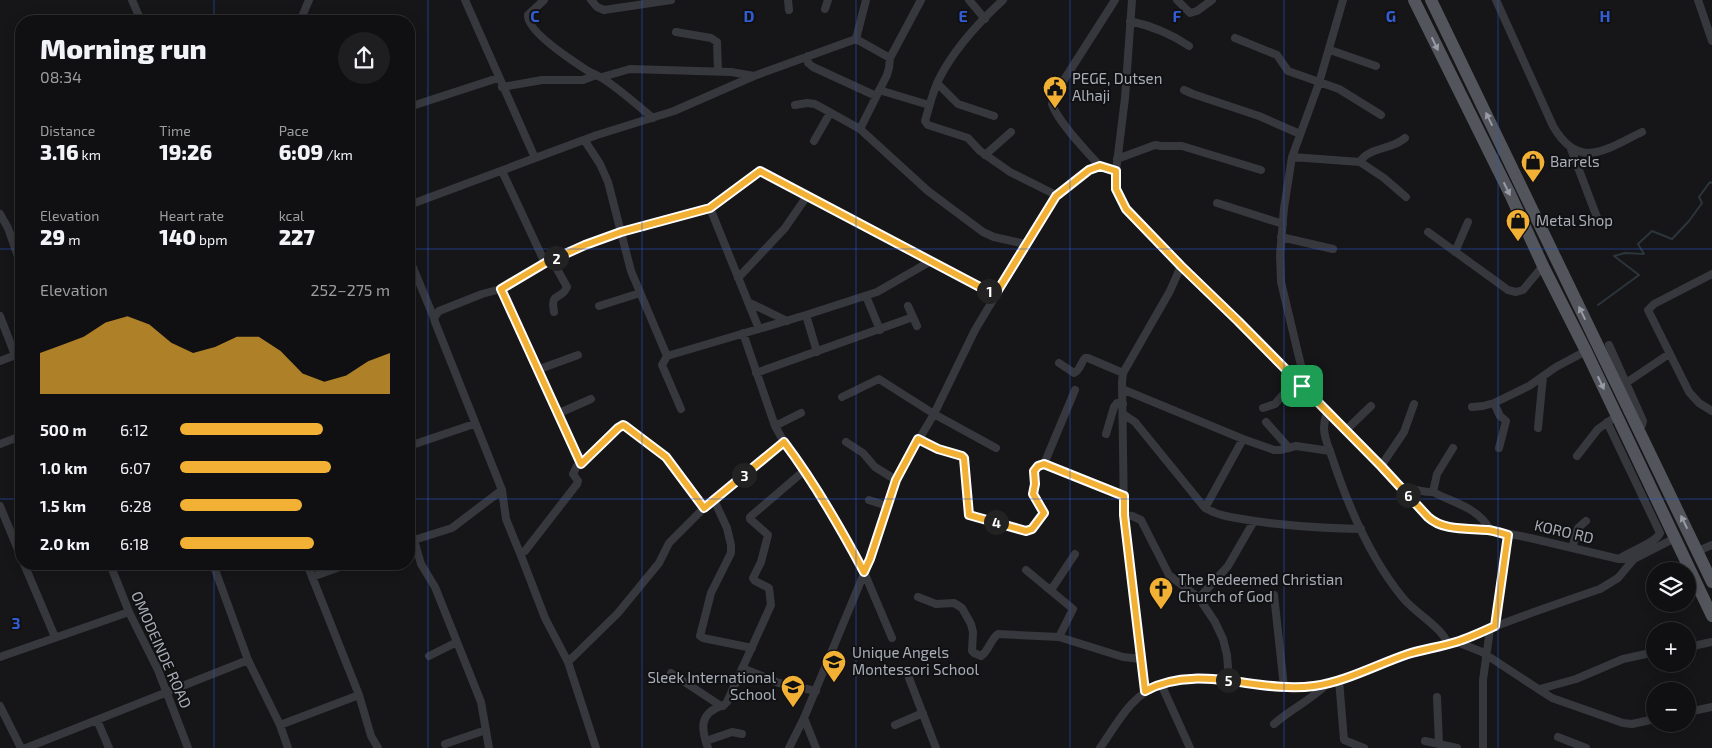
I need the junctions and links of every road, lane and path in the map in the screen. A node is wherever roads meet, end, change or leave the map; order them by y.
1 (132, 0) edge
2 (309, 0) edge
3 (465, 0) edge
4 (543, 0) edge
5 (591, 0) edge
6 (672, 0) edge
7 (788, 0) edge
8 (828, 0) edge
9 (866, 0) edge
10 (921, 0) edge
11 (969, 0) edge
12 (1003, 0) edge
13 (1115, 0) edge
14 (1132, 0) edge
15 (1177, 0) edge
16 (1212, 0) edge
17 (1343, 0) edge
18 (1414, 0) edge
19 (1431, 0) edge
20 (1496, 0) edge
21 (1698, 0) edge
22 (825, 9) dead end
23 (789, 10) dead end
24 (138, 15) edge
25 (303, 15) edge
26 (985, 19) junction
27 (1130, 21) junction
28 (676, 32) dead end
29 (1235, 38) dead end
30 (856, 39) junction
31 (1712, 40) edge
32 (1189, 46) dead end
33 (1330, 50) junction
34 (808, 56) junction
35 (890, 58) junction
36 (1376, 66) dead end
37 (718, 72) junction
38 (599, 76) junction
39 (754, 76) junction
40 (498, 78) junction
41 (937, 83) junction
42 (1319, 83) junction
43 (502, 87) junction
44 (1184, 90) dead end
45 (878, 93) junction
46 (415, 104) edge
47 (795, 105) dead end
48 (930, 105) junction
49 (830, 113) junction
50 (1382, 115) dead end
51 (994, 116) dead end
52 (654, 118) junction
53 (860, 129) junction
54 (1011, 132) dead end
55 (1642, 132) dead end
56 (1300, 134) junction
57 (1405, 138) dead end
58 (585, 141) junction
59 (814, 141) dead end
60 (1571, 149) junction
61 (985, 155) junction
62 (1292, 157) junction
63 (535, 158) junction
64 (1117, 159) junction
65 (1360, 162) junction
66 (1100, 166) junction
67 (1261, 170) dead end
68 (502, 171) junction
69 (1116, 171) junction
70 (807, 196) junction
71 (1056, 196) junction
72 (1406, 197) dead end
73 (415, 203) edge
74 (1217, 203) dead end
75 (710, 208) junction
76 (0, 214) edge
77 (1598, 220) dead end
78 (1468, 222) dead end
79 (1282, 224) junction
80 (621, 232) junction
81 (1428, 232) dead end
82 (1282, 237) junction
83 (15, 243) edge
84 (1026, 244) junction
85 (1333, 249) dead end
86 (1456, 252) junction
87 (931, 260) junction
88 (549, 262) junction
89 (1181, 266) junction
90 (1543, 266) junction
91 (415, 272) edge
92 (1712, 274) edge
93 (738, 278) junction
94 (501, 289) junction
95 (640, 293) junction
96 (995, 295) junction
97 (866, 296) junction
98 (748, 302) junction
99 (599, 306) dead end
100 (908, 306) dead end
101 (554, 312) dead end
102 (806, 315) junction
103 (0, 316) edge
104 (913, 317) junction
105 (434, 318) junction
106 (787, 321) junction
107 (917, 326) dead end
108 (759, 329) junction
109 (880, 330) junction
110 (743, 333) junction
111 (1609, 345) dead end
112 (15, 348) edge
113 (1586, 351) junction
114 (817, 352) junction
115 (1669, 354) junction
116 (15, 355) edge
117 (578, 355) dead end
118 (667, 356) junction
119 (0, 361) edge
120 (1059, 363) dead end
121 (537, 370) junction
122 (756, 373) junction
123 (1124, 373) junction
124 (1543, 376) junction
125 (1299, 383) junction
126 (1626, 383) junction
127 (1122, 389) junction
128 (1075, 390) dead end
129 (842, 396) dead end
130 (592, 399) dead end
131 (1494, 403) junction
132 (1123, 404) junction
133 (1414, 404) dead end
134 (1371, 406) dead end
135 (1472, 407) dead end
136 (1263, 408) dead end
137 (681, 409) dead end
138 (1712, 411) edge
139 (801, 413) dead end
140 (1327, 413) junction
141 (558, 414) junction
142 (934, 414) junction
143 (1123, 414) junction
144 (1612, 419) junction
145 (1266, 422) dead end
146 (474, 424) junction
147 (775, 426) junction
148 (1638, 427) junction
149 (1538, 428) dead end
150 (1345, 431) junction
151 (1106, 434) dead end
152 (15, 438) edge
153 (918, 439) junction
154 (1243, 439) junction
155 (784, 442) junction
156 (846, 442) dead end
157 (0, 444) edge
158 (415, 444) edge
159 (996, 448) dead end
160 (1289, 448) junction
161 (1453, 448) dead end
162 (1499, 448) dead end
163 (1330, 451) junction
164 (1577, 456) dead end
165 (581, 464) junction
166 (1044, 464) junction
167 (1381, 466) junction
168 (804, 470) junction
169 (896, 480) junction
170 (502, 490) junction
171 (1403, 490) junction
172 (1433, 492) junction
173 (1124, 496) junction
174 (714, 500) junction
175 (869, 500) dead end
176 (0, 506) edge
177 (887, 506) junction
178 (704, 508) junction
179 (1205, 508) junction
180 (1124, 515) junction
181 (1659, 516) junction
182 (1254, 521) junction
183 (1586, 521) dead end
184 (1361, 529) junction
185 (1490, 530) junction
186 (1508, 535) junction
187 (1675, 538) junction
188 (415, 540) edge
189 (15, 542) edge
190 (1712, 545) edge
191 (1572, 548) junction
192 (415, 551) edge
193 (1698, 551) junction
194 (520, 553) junction
195 (1075, 554) dead end
196 (1619, 559) junction
197 (1634, 559) junction
198 (27, 570) edge
199 (112, 570) edge
200 (215, 570) edge
201 (309, 570) edge
202 (331, 570) edge
203 (1026, 570) dead end
204 (864, 572) junction
205 (312, 577) junction
206 (1712, 582) edge
207 (1051, 590) junction
208 (1274, 595) dead end
209 (918, 597) dead end
210 (1199, 598) junction
211 (129, 612) junction
212 (1712, 616) edge
213 (1493, 628) junction
214 (55, 636) junction
215 (1059, 637) junction
216 (892, 638) dead end
217 (457, 642) junction
218 (1457, 642) junction
219 (1712, 643) edge
220 (1448, 644) junction
221 (1696, 645) edge
222 (752, 648) junction
223 (1646, 654) edge
224 (1486, 655) junction
225 (430, 656) dead end
226 (0, 657) edge
227 (1141, 659) junction
228 (248, 660) junction
229 (568, 662) junction
230 (742, 668) junction
231 (671, 673) dead end
232 (908, 678) dead end
233 (1229, 680) junction
234 (1339, 680) junction
235 (1161, 684) junction
236 (1327, 684) junction
237 (1284, 687) junction
238 (1540, 689) junction
239 (816, 691) junction
240 (1145, 691) junction
241 (166, 692) junction
242 (359, 695) junction
243 (1437, 696) dead end
244 (0, 706) edge
245 (721, 706) junction
246 (1712, 707) edge
247 (1696, 710) edge
248 (923, 714) junction
249 (804, 718) junction
250 (97, 720) junction
251 (1646, 721) edge
252 (1274, 724) dead end
253 (895, 725) dead end
254 (280, 726) junction
255 (486, 730) junction
256 (742, 734) dead end
257 (1558, 737) dead end
258 (1425, 741) dead end
259 (444, 744) dead end
260 (1439, 744) junction
261 (707, 745) edge
262 (21, 748) edge
263 (26, 748) edge
264 (109, 748) edge
265 (188, 748) edge
266 (288, 748) edge
267 (378, 748) edge
268 (489, 748) edge
269 (596, 748) edge
270 (789, 748) edge
271 (816, 748) edge
272 (936, 748) edge
273 (1100, 748) edge
274 (1190, 748) edge
275 (1364, 748) edge
276 (1457, 748) edge
277 (1483, 748) edge
278 (1586, 748) edge

1 - 24 street
2 - 25 street
3 - 40 street
4 - 38 street
5 - 6 street
7 - 23 street
8 - 22 street
9 - 30 street
10 - 35 street
11 - 26 street
12 - 26 street
13 - 66 street
14 - 27 street, KORO RD
15 - 16 street
17 - 33 street
18 -> 90 main road
148 -> 19 main road
20 - 60 street
21 - 31 street
26 - 41 street
27 - 32 street
27 - 64 street, KORO RD
28 - 37 street
29 - 42 street
30 - 34 street
30 - 35 street
33 - 36 street
33 - 42 street
34 - 39 street
34 - 45 street
35 - 45 street
37 - 38 street
37 - 39 street
38 - 43 street
38 - 52 street
39 - 52 street
40 - 43 street
40 - 46 street
41 - 48 street
41 - 51 street
42 - 50 street
42 - 56 street
43 - 63 street
44 - 56 street
45 - 48 street
45 - 53 street
47 - 49 street
48 - 61 street
49 - 53 street
49 - 59 street
52 - 58 street
53 - 84 street
54 - 61 street
55 - 60 street
56 - 62 street
57 - 65 street
58 - 63 street
58 - 80 street
60 - 77 street
61 - 71 street
62 - 65 street
62 - 79 street
63 - 68 street
64 - 67 street
64 - 69 street, KORO RD
65 - 72 street
66 - 69 street
66 - 71 street
68 - 73 street
68 - 88 street
69 - 89 street, KORO RD
70 - 75 street
70 - 87 street
70 - 93 street
71 - 84 street
74 - 79 street
75 - 80 street
75 - 93 street
76 - 83 street
78 - 86 street
79 - 82 street
80 - 88 street
80 - 95 street
81 - 86 street
82 - 85 street
82 - 125 street
84 - 96 street
86 - 90 street
87 - 96 street
87 - 97 street
88 - 94 street
88 - 101 street
89 - 123 street
89 - 125 street, KORO RD
90 - 113 main road
91 - 105 street
92 - 115 street
93 - 98 street
94 - 105 street
94 - 121 street
95 - 99 street
95 - 118 street
96 - 142 street
97 - 102 street
97 - 109 street
98 - 106 street
98 - 108 street
100 - 104 street
102 - 106 street
102 - 114 street
103 - 112 street
104 - 107 street
104 - 109 street
105 - 146 street
106 - 108 street
108 - 110 street
109 - 114 street
110 - 118 street
110 - 122 street
111 - 126 street
113 - 124 street
113 -> 144 main road
114 - 122 street
115 - 126 street
115 - 138 street
116 - 119 street
117 - 121 street
118 - 137 street
120 - 123 street
121 - 141 street
122 - 147 street
123 - 127 street
124 - 131 street
124 - 149 street
125 - 136 street
125 - 140 street, KORO RD
126 - 148 street
127 - 132 street
127 - 154 street
128 - 166 street
129 - 142 street
130 - 141 street
131 - 135 street
131 - 162 street
132 - 143 street
132 - 151 street
133 - 167 street
134 - 150 street
139 - 147 street
140 - 150 street, KORO RD
140 - 163 street
141 - 165 street
142 - 153 street
142 - 159 street
143 - 173 street
143 - 179 street
144 - 164 street
144 - 181 main road
145 - 160 street
146 - 158 street
146 - 170 street
147 - 155 street
193 -> 148 main road
150 - 167 street, KORO RD
152 - 157 street
153 - 166 street
153 - 169 street
154 - 160 street
154 - 179 street
155 - 168 street
155 - 174 street
156 - 169 street
160 - 163 street
161 - 172 street
163 - 184 street
165 - 178 street
165 - 194 street
166 - 173 street
167 - 171 street, KORO RD
168 - 204 street
168 - 222 street
169 - 177 street
170 - 188 street
170 - 194 street
171 - 172 street
171 - 185 street, KORO RD
172 - 185 street
173 - 180 street
174 - 178 street
174 - 222 street
175 - 177 street
176 - 189 street
177 - 204 street
178 - 229 street
179 - 182 street
180 - 210 street
180 - 227 street
181 - 187 main road
181 - 196 street
182 - 184 street
182 - 210 street
183 - 191 street
184 - 220 street
185 - 186 street, KORO RD
186 - 191 street, KORO RD
186 - 213 street
187 - 197 street, KORO RD
187 - 212 main road
190 - 193 street
191 - 196 street, KORO RD
192 - 217 street
193 - 206 main road
194 - 229 street
195 - 207 street
196 - 197 street, KORO RD
197 - 213 street
198 - 214 street
199 - 211 street, OMODEINDE ROAD
200 - 228 street
201 - 205 street
202 - 205 street
203 - 207 street
204 - 216 street
204 - 239 street
205 - 242 street
207 - 215 street
208 - 237 street
209 - 215 street
210 - 233 street
211 - 214 street
211 - 241 street, OMODEINDE ROAD
213 - 218 street
213 - 224 street
214 - 226 street
215 - 227 street
217 - 225 street
217 - 255 street
218 - 220 street
218 - 224 street
219 - 221 street
220 - 234 street
222 - 230 street
223 - 238 street
224 - 238 street
224 - 277 street
227 - 240 street
228 - 241 street
228 - 254 street
229 - 269 street
230 - 239 street
230 - 245 street
231 - 245 street
232 - 248 street
233 - 235 street
233 - 237 street
234 - 236 street
234 - 275 street
235 - 240 street
235 - 274 street
236 - 237 street
236 - 252 street
238 - 251 street
239 - 249 street
240 - 273 street
241 - 250 street
241 - 265 street, OMODEINDE ROAD
242 - 254 street
242 - 267 street
243 - 260 street
244 - 262 street
245 - 261 street
246 - 247 street
248 - 253 street
248 - 272 street
249 - 270 street
249 - 271 street
250 - 263 street
250 - 264 street
254 - 266 street
255 - 259 street
255 - 268 street
256 - 261 street
257 - 278 street
258 - 260 street
260 - 276 street

